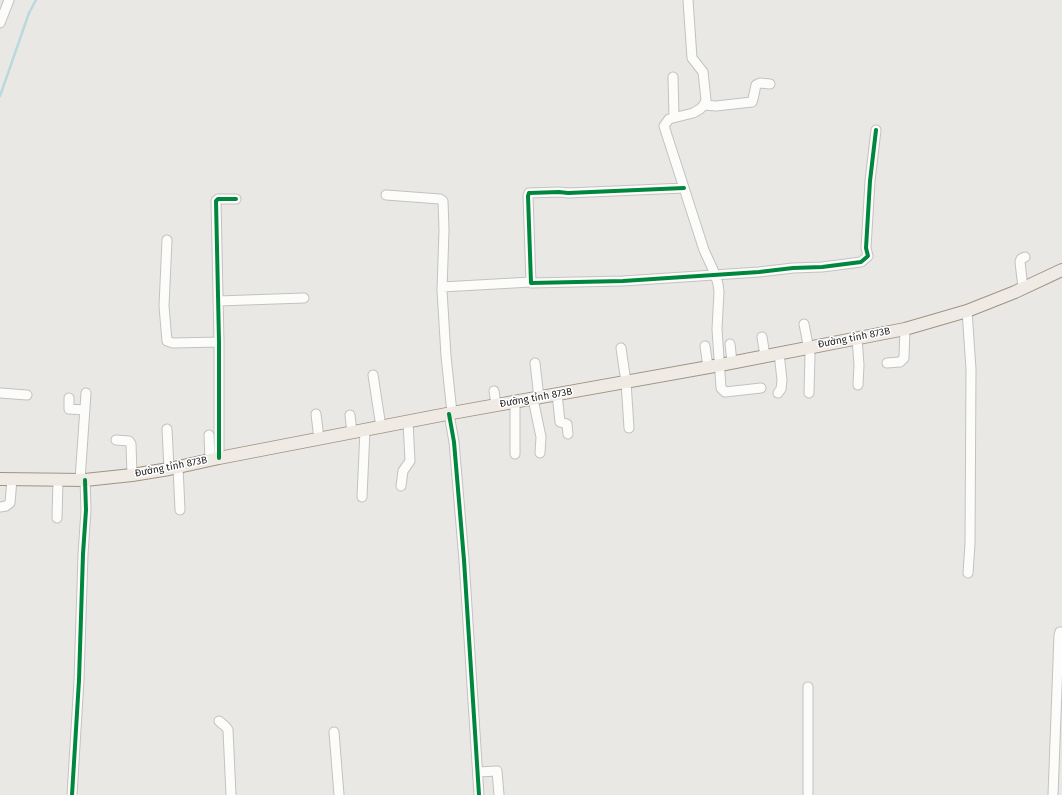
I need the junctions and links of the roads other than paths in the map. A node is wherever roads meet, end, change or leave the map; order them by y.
1 (9, 0) edge
2 (688, 0) edge
3 (0, 23) edge
4 (673, 77) dead end
5 (770, 84) dead end
6 (704, 105) junction
7 (674, 117) junction
8 (876, 130) dead end
9 (684, 188) junction
10 (386, 195) dead end
11 (236, 199) dead end
12 (167, 240) dead end
13 (1025, 257) dead end
14 (1062, 270) edge
15 (715, 274) junction
16 (531, 282) junction
17 (442, 287) junction
18 (1023, 288) junction
19 (304, 298) dead end
20 (218, 301) junction
21 (967, 311) junction
22 (804, 324) dead end
23 (905, 329) junction
24 (762, 337) dead end
25 (857, 338) junction
26 (219, 342) junction
27 (730, 344) dead end
28 (705, 346) dead end
29 (809, 347) junction
30 (621, 348) dead end
31 (779, 353) junction
32 (765, 356) junction
33 (732, 362) junction
34 (887, 362) dead end
35 (535, 363) dead end
36 (714, 366) junction
37 (373, 375) dead end
38 (626, 382) junction
39 (858, 385) dead end
40 (761, 388) dead end
41 (494, 391) dead end
42 (0, 393) edge
43 (86, 393) dead end
44 (778, 393) dead end
45 (809, 393) dead end
46 (557, 394) junction
47 (27, 395) dead end
48 (69, 398) dead end
49 (536, 398) junction
50 (515, 402) junction
51 (496, 405) junction
52 (85, 410) junction
53 (316, 414) dead end
54 (450, 414) junction
55 (350, 415) dead end
56 (408, 422) junction
57 (381, 427) junction
58 (629, 428) dead end
59 (168, 429) dead end
60 (365, 430) junction
61 (352, 433) junction
62 (568, 434) dead end
63 (209, 435) dead end
64 (319, 439) junction
65 (116, 440) dead end
66 (515, 454) dead end
67 (540, 454) dead end
68 (215, 459) junction
69 (173, 468) junction
70 (132, 475) junction
71 (0, 479) edge
72 (12, 479) junction
73 (58, 480) junction
74 (82, 480) junction
75 (401, 486) dead end
76 (362, 497) dead end
77 (0, 507) edge
78 (180, 510) dead end
79 (57, 518) dead end
80 (968, 573) dead end
81 (1062, 632) edge
82 (808, 687) dead end
83 (219, 722) dead end
84 (334, 732) dead end
85 (478, 772) junction
86 (1056, 790) edge
87 (72, 795) edge
88 (231, 795) edge
89 (338, 795) edge
90 (479, 795) edge
91 (499, 795) edge
92 (808, 795) edge

1 - 3 street
2 - 6 street
4 - 7 street
5 - 6 street
6 - 7 street
7 - 9 street
8 - 15 street
9 - 15 street
9 - 16 street
10 - 17 street
11 - 20 street
12 - 26 street
13 - 18 street
14 - 18 main road, Đường tỉnh 873B
15 - 16 street
15 - 36 street
16 - 17 street
17 - 54 street
18 - 21 main road, Đường tỉnh 873B
19 - 20 street
20 - 26 street
21 - 23 main road, Đường tỉnh 873B
21 - 80 street
22 - 29 street
23 - 25 main road, Đường tỉnh 873B
23 - 34 street
24 - 32 street
25 - 29 main road, Đường tỉnh 873B
25 - 39 street
26 - 68 street
27 - 33 street
28 - 36 street
29 - 31 main road, Đường tỉnh 873B
29 - 45 street
30 - 38 street
31 - 32 main road, Đường tỉnh 873B
31 - 44 street
32 - 33 main road, Đường tỉnh 873B
33 - 36 main road, Đường tỉnh 873B
35 - 49 street
36 - 38 main road, Đường tỉnh 873B
36 - 40 street
37 - 57 street
38 - 46 main road, Đường tỉnh 873B
38 - 58 street
41 - 51 street
42 - 47 street
43 - 52 street
46 - 49 main road, Đường tỉnh 873B
46 - 62 street
48 - 52 street
49 - 50 main road, Đường tỉnh 873B
49 - 67 street
50 - 51 main road, Đường tỉnh 873B
50 - 66 street
51 - 54 main road, Đường tỉnh 873B
52 - 74 street
53 - 64 street
54 - 56 main road, Đường tỉnh 873B
54 - 85 street
55 - 61 street
56 - 57 main road, Đường tỉnh 873B
56 - 75 street
57 - 60 main road, Đường tỉnh 873B
59 - 69 street
60 - 61 main road, Đường tỉnh 873B
60 - 76 street
61 - 64 main road, Đường tỉnh 873B
63 - 68 street
64 - 68 main road, Đường tỉnh 873B
65 - 70 street
68 - 69 main road, Đường tỉnh 873B
69 - 70 main road, Đường tỉnh 873B
69 - 78 street
70 - 74 main road, Đường tỉnh 873B
71 - 72 main road, Đường tỉnh 873B
72 - 73 main road, Đường tỉnh 873B
72 - 77 street
73 - 74 main road, Đường tỉnh 873B
73 - 79 street
74 - 87 street
81 - 86 street
82 - 92 street
83 - 88 street
84 - 89 street
85 - 90 street
85 - 91 street

